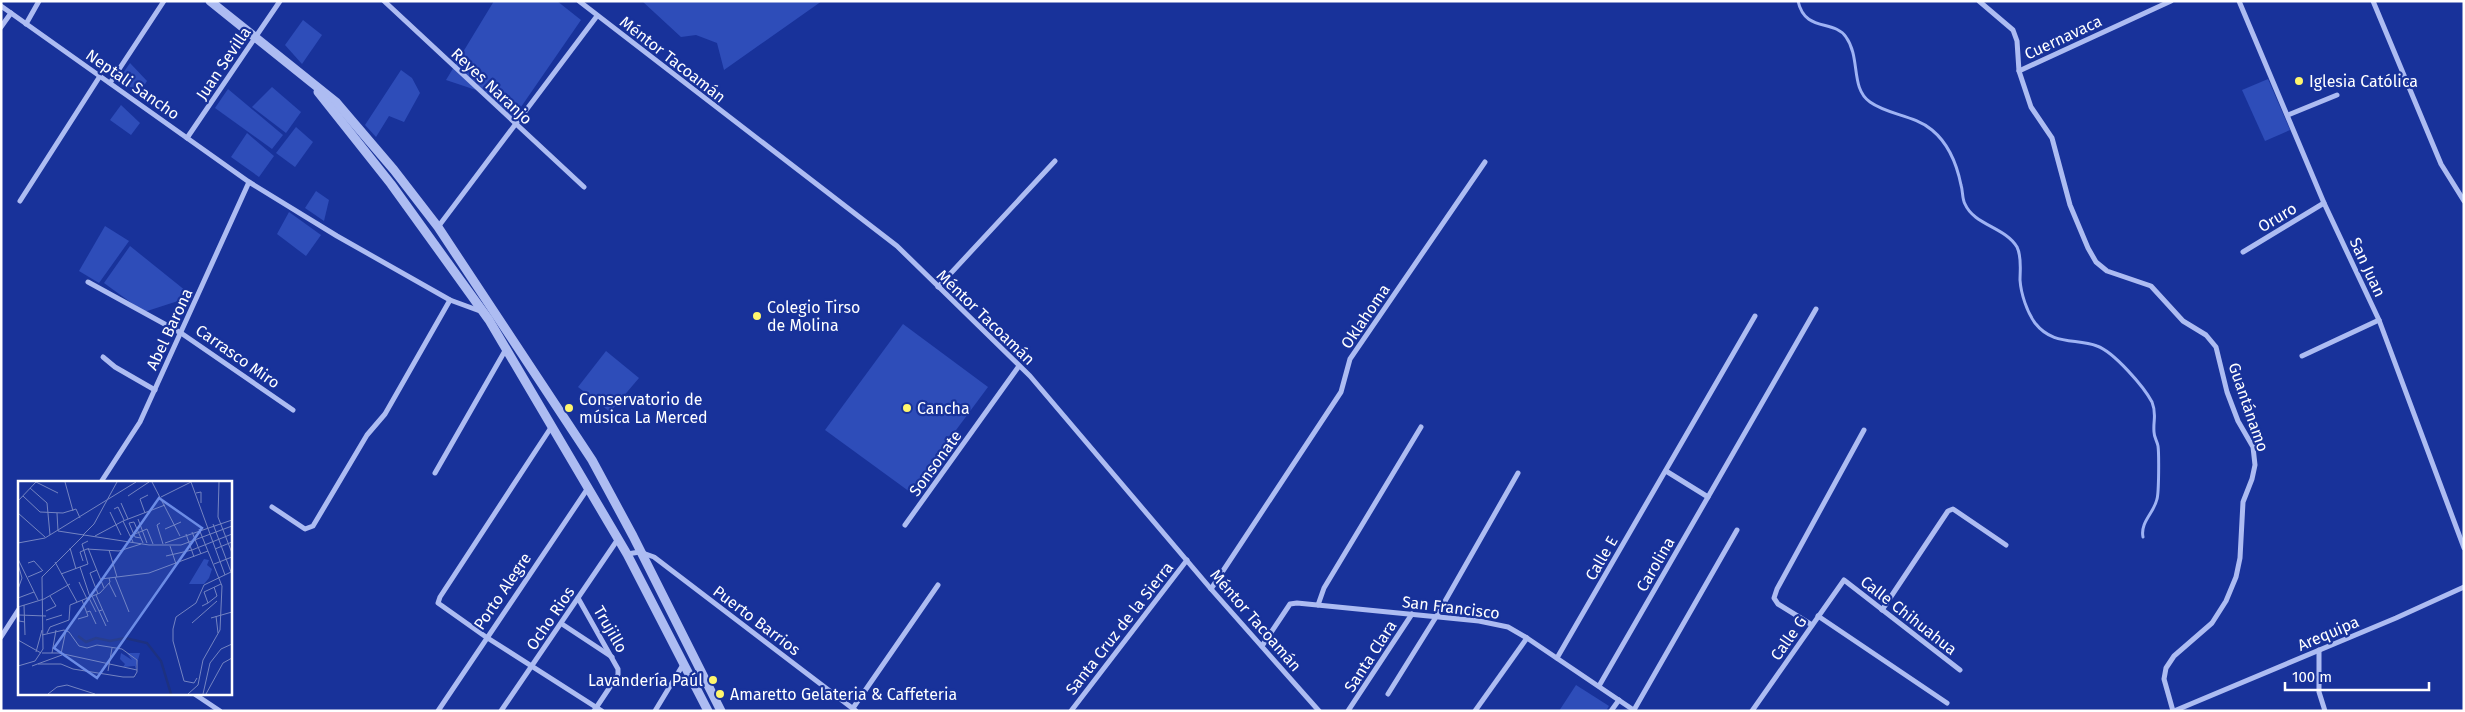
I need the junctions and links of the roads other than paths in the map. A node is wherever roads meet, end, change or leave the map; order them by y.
1 (39, 1) edge
2 (164, 1) edge
3 (210, 1) edge
4 (280, 1) edge
5 (384, 1) edge
6 (579, 1) edge
7 (1979, 1) edge
8 (2171, 1) edge
9 (2239, 1) edge
10 (2373, 1) edge
11 (1, 6) edge
12 (10, 13) junction
13 (597, 16) junction
14 (26, 24) junction
15 (1, 27) edge
16 (256, 36) junction
17 (2019, 71) junction
18 (100, 76) junction
19 (309, 80) junction
20 (110, 83) junction
21 (2337, 95) dead end
22 (2288, 115) junction
23 (515, 125) junction
24 (187, 138) junction
25 (1055, 160) dead end
26 (1485, 162) dead end
27 (250, 182) junction
28 (584, 187) dead end
29 (20, 201) dead end
30 (2464, 201) edge
31 (2324, 203) junction
32 (438, 227) junction
33 (2243, 252) dead end
34 (88, 282) dead end
35 (938, 287) junction
36 (450, 300) junction
37 (1816, 309) dead end
38 (481, 311) junction
39 (1755, 316) dead end
40 (2379, 320) junction
41 (181, 333) junction
42 (506, 349) junction
43 (2302, 356) dead end
44 (104, 357) dead end
45 (1019, 366) junction
46 (155, 390) junction
47 (293, 410) dead end
48 (552, 426) junction
49 (1421, 427) dead end
50 (1864, 430) dead end
51 (1666, 471) junction
52 (435, 472) dead end
53 (1518, 473) dead end
54 (102, 481) edge
55 (588, 487) junction
56 (1708, 496) junction
57 (272, 507) dead end
58 (905, 526) dead end
59 (1737, 530) dead end
60 (619, 539) junction
61 (2006, 545) dead end
62 (2464, 548) edge
63 (640, 552) junction
64 (627, 554) junction
65 (1187, 560) junction
66 (1844, 580) joint
67 (938, 585) dead end
68 (2464, 588) edge
69 (1211, 589) junction
70 (578, 598) junction
71 (1318, 605) junction
72 (1882, 610) junction
73 (18, 611) edge
74 (1412, 614) junction
75 (1818, 616) junction
76 (1436, 617) junction
77 (562, 624) junction
78 (1812, 624) junction
79 (486, 636) junction
80 (1, 637) edge
81 (1527, 638) junction
82 (1262, 646) junction
83 (2319, 650) junction
84 (1557, 658) junction
85 (614, 659) junction
86 (684, 663) junction
87 (533, 665) junction
88 (1960, 670) dead end
89 (1599, 686) junction
90 (194, 694) edge
91 (1388, 694) dead end
92 (1619, 700) junction
93 (1947, 703) dead end
94 (595, 709) edge
95 (854, 710) edge
96 (1073, 710) edge
97 (1635, 710) edge
98 (220, 711) edge
99 (438, 711) edge
100 (501, 711) edge
101 (602, 711) edge
102 (655, 711) edge
103 (708, 711) edge
104 (720, 711) edge
105 (1319, 711) edge
106 (1348, 711) edge
107 (1475, 711) edge
108 (1612, 711) edge
109 (1752, 711) edge
110 (2173, 711) edge
111 (2325, 711) edge

1 - 14 street
2 - 20 street
3 - 16 street
4 - 16 street, Juan Sevilla
5 - 23 street, Reyes Naranjo
6 - 13 street, Méntor Tacoamán
7 - 17 street, Guantánamo
8 - 17 street, Cuernavaca
9 - 22 street, San Juan
10 - 30 street
11 - 12 street, Neptali Sancho
12 - 14 street, Neptali Sancho
12 - 15 street
13 - 23 street
13 - 35 street, Méntor Tacoamán
14 - 18 street, Neptali Sancho
16 - 19 street
16 - 24 street, Juan Sevilla
17 - 110 street, Guantánamo
18 - 20 street, Neptali Sancho
18 - 29 street
19 - 32 street
19 - 38 street
20 - 24 street, Neptali Sancho
21 - 22 street
22 - 31 street, San Juan
23 - 28 street, Reyes Naranjo
23 - 32 street
24 - 27 street, Neptali Sancho
25 - 35 street
26 - 69 street, Oklahoma
27 - 36 street, Neptali Sancho
27 - 41 street, Abel Barona
31 - 33 street, Oruro
31 - 40 street, San Juan
32 - 63 street
34 - 41 street, Carrasco Miro
35 - 45 street, Méntor Tacoamán
36 - 38 street, Neptali Sancho
36 - 57 street
37 - 56 street, Carolina
38 - 42 street
39 - 51 street, Calle E
40 - 43 street
40 - 62 street, San Juan
41 - 46 street, Abel Barona
41 - 47 street, Carrasco Miro
42 - 48 street
42 - 52 street
44 - 46 street
45 - 58 street, Sonsonate
45 - 65 street, Méntor Tacoamán
46 - 54 street, Abel Barona
48 - 55 street
48 - 79 street
49 - 71 street
50 - 78 street
51 - 56 street
51 - 84 street, Calle E
53 - 76 street
55 - 60 street
55 - 79 street, Porto Alegre
56 - 89 street, Carolina
59 - 97 street
60 - 64 street
60 - 70 street, Ocho Rios
61 - 72 street
63 - 64 street
63 - 95 street, Puerto Barrios
63 - 104 street
64 - 86 street
65 - 69 street, Méntor Tacoamán
65 - 96 street, Santa Cruz de la Sierra
66 - 72 street, Calle Chihuahua
66 - 75 street, Calle G
67 - 95 street
68 - 83 street, Arequipa
69 - 82 street, Méntor Tacoamán
70 - 77 street, Ocho Rios
70 - 85 street, Trujillo
71 - 74 street, San Francisco
71 - 82 street, San Francisco
72 - 88 street, Calle Chihuahua
73 - 80 street
74 - 76 street, San Francisco
74 - 106 street, Santa Clara
75 - 78 street, Calle G
75 - 93 street
76 - 81 street, San Francisco
76 - 91 street
77 - 85 street
77 - 87 street, Ocho Rios
78 - 109 street, Calle G
79 - 87 street
79 - 99 street, Porto Alegre
81 - 84 street, San Francisco
81 - 107 street
82 - 105 street, Méntor Tacoamán
83 - 110 street, Arequipa
83 - 111 street
84 - 89 street, San Francisco
85 - 94 street, Trujillo
86 - 102 street
86 - 103 street
87 - 94 street
87 - 100 street, Ocho Rios
89 - 92 street, San Francisco
90 - 98 street
92 - 97 street, San Francisco
92 - 108 street
94 - 101 street

